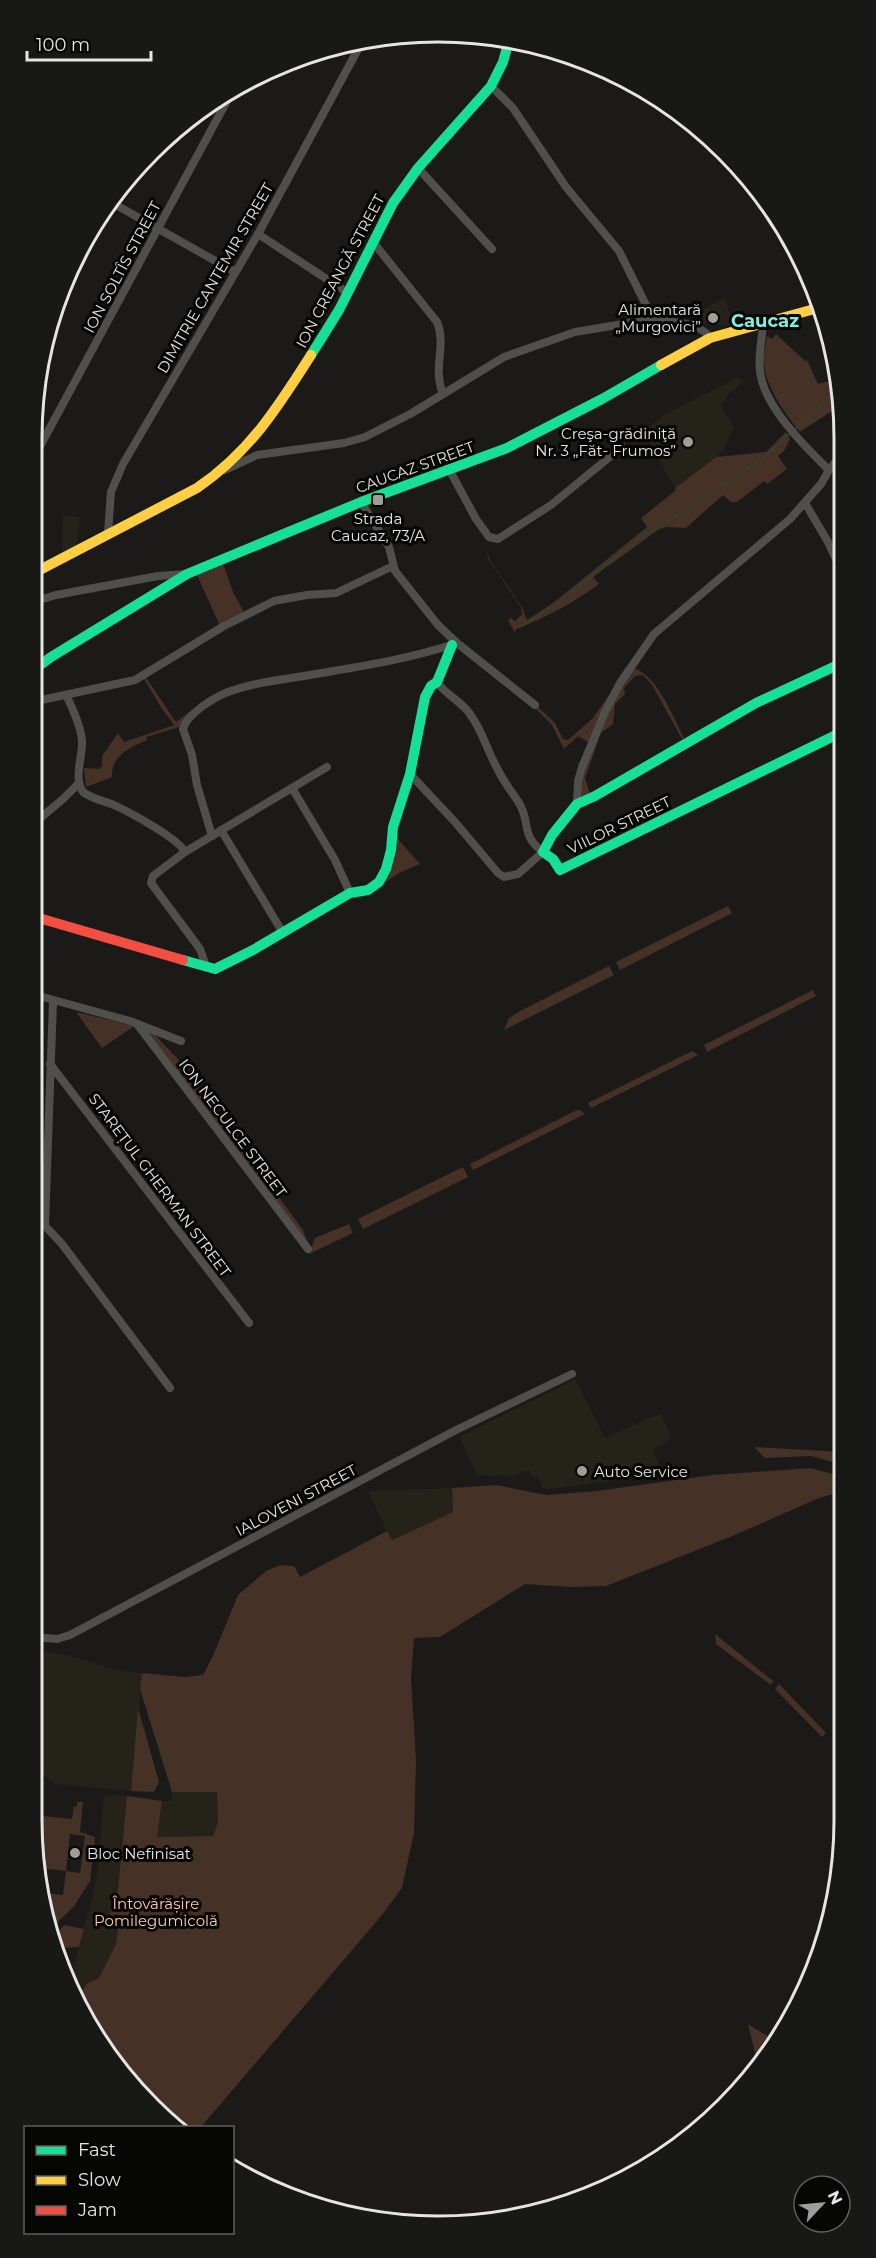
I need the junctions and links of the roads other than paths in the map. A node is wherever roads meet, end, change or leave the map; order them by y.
1 (506, 48) edge
2 (357, 51) edge
3 (491, 86) junction
4 (226, 104) edge
5 (418, 168) junction
6 (118, 206) edge
7 (157, 229) junction
8 (258, 234) junction
9 (373, 242) junction
10 (492, 249) dead end
11 (235, 272) junction
12 (348, 293) junction
13 (812, 309) edge
14 (653, 319) junction
15 (763, 324) junction
16 (710, 338) junction
17 (443, 394) junction
18 (42, 442) edge
19 (622, 447) dead end
20 (834, 463) edge
21 (829, 470) junction
22 (450, 471) junction
23 (219, 473) junction
24 (361, 502) junction
25 (805, 503) junction
26 (108, 533) junction
27 (834, 554) edge
28 (393, 566) junction
29 (42, 569) edge
30 (187, 574) junction
31 (42, 599) edge
32 (454, 644) junction
33 (42, 664) edge
34 (834, 667) edge
35 (437, 682) junction
36 (66, 695) junction
37 (42, 700) edge
38 (535, 705) dead end
39 (834, 736) edge
40 (327, 767) dead end
41 (410, 774) junction
42 (79, 783) junction
43 (292, 788) junction
44 (577, 804) junction
45 (42, 817) edge
46 (221, 830) junction
47 (212, 836) junction
48 (185, 852) junction
49 (543, 852) junction
50 (350, 893) junction
51 (42, 919) edge
52 (283, 933) junction
53 (206, 966) junction
54 (42, 998) edge
55 (53, 1002) junction
56 (137, 1024) junction
57 (181, 1041) dead end
58 (50, 1064) junction
59 (308, 1249) dead end
60 (249, 1323) dead end
61 (572, 1374) dead end
62 (170, 1388) dead end
63 (42, 1638) edge

1 - 3 street, ION CREANGĂ STREET
2 - 8 street, DIMITRIE CANTEMIR STREET
3 - 5 street, ION CREANGĂ STREET
3 - 14 street
4 - 7 street, ION SOLTÎS STREET
5 - 9 street, ION CREANGĂ STREET
5 - 10 street
6 - 7 street
7 - 11 street
7 - 18 street, ION SOLTÎS STREET
8 - 11 street, DIMITRIE CANTEMIR STREET
8 - 12 street
9 - 12 street, ION CREANGĂ STREET
9 - 17 street
11 - 26 street, DIMITRIE CANTEMIR STREET
12 - 23 street, ION CREANGĂ STREET
13 - 15 street, CAUCAZ STREET
14 - 16 street
14 - 17 street
15 - 16 street, CAUCAZ STREET
15 - 21 street
16 - 22 street, CAUCAZ STREET
17 - 23 street
19 - 22 street
20 - 21 street
21 - 25 street
22 - 24 street, CAUCAZ STREET
23 - 26 street, ION CREANGĂ STREET
24 - 28 street
24 - 30 street, CAUCAZ STREET
25 - 27 street
25 - 44 street
26 - 29 street, ION CREANGĂ STREET
28 - 32 street
28 - 36 street
30 - 31 street
30 - 33 street, CAUCAZ STREET
32 - 35 street
32 - 38 street
32 - 47 street
34 - 44 street, VIILOR STREET
35 - 41 street
35 - 49 street
36 - 37 street
36 - 42 street
39 - 49 street, VIILOR STREET
40 - 43 street
41 - 49 street
41 - 50 street
42 - 45 street
42 - 48 street
43 - 46 street
43 - 50 street
44 - 49 street, VIILOR STREET
46 - 47 street
46 - 52 street
47 - 48 street
48 - 53 street
50 - 52 street
51 - 53 street
52 - 53 street
54 - 55 street
55 - 56 street
55 - 58 street
56 - 57 street
56 - 59 street, ION NECULCE STREET
58 - 60 street, STAREȚUL GHERMAN STREET
58 - 62 street
61 - 63 street, IALOVENI STREET

